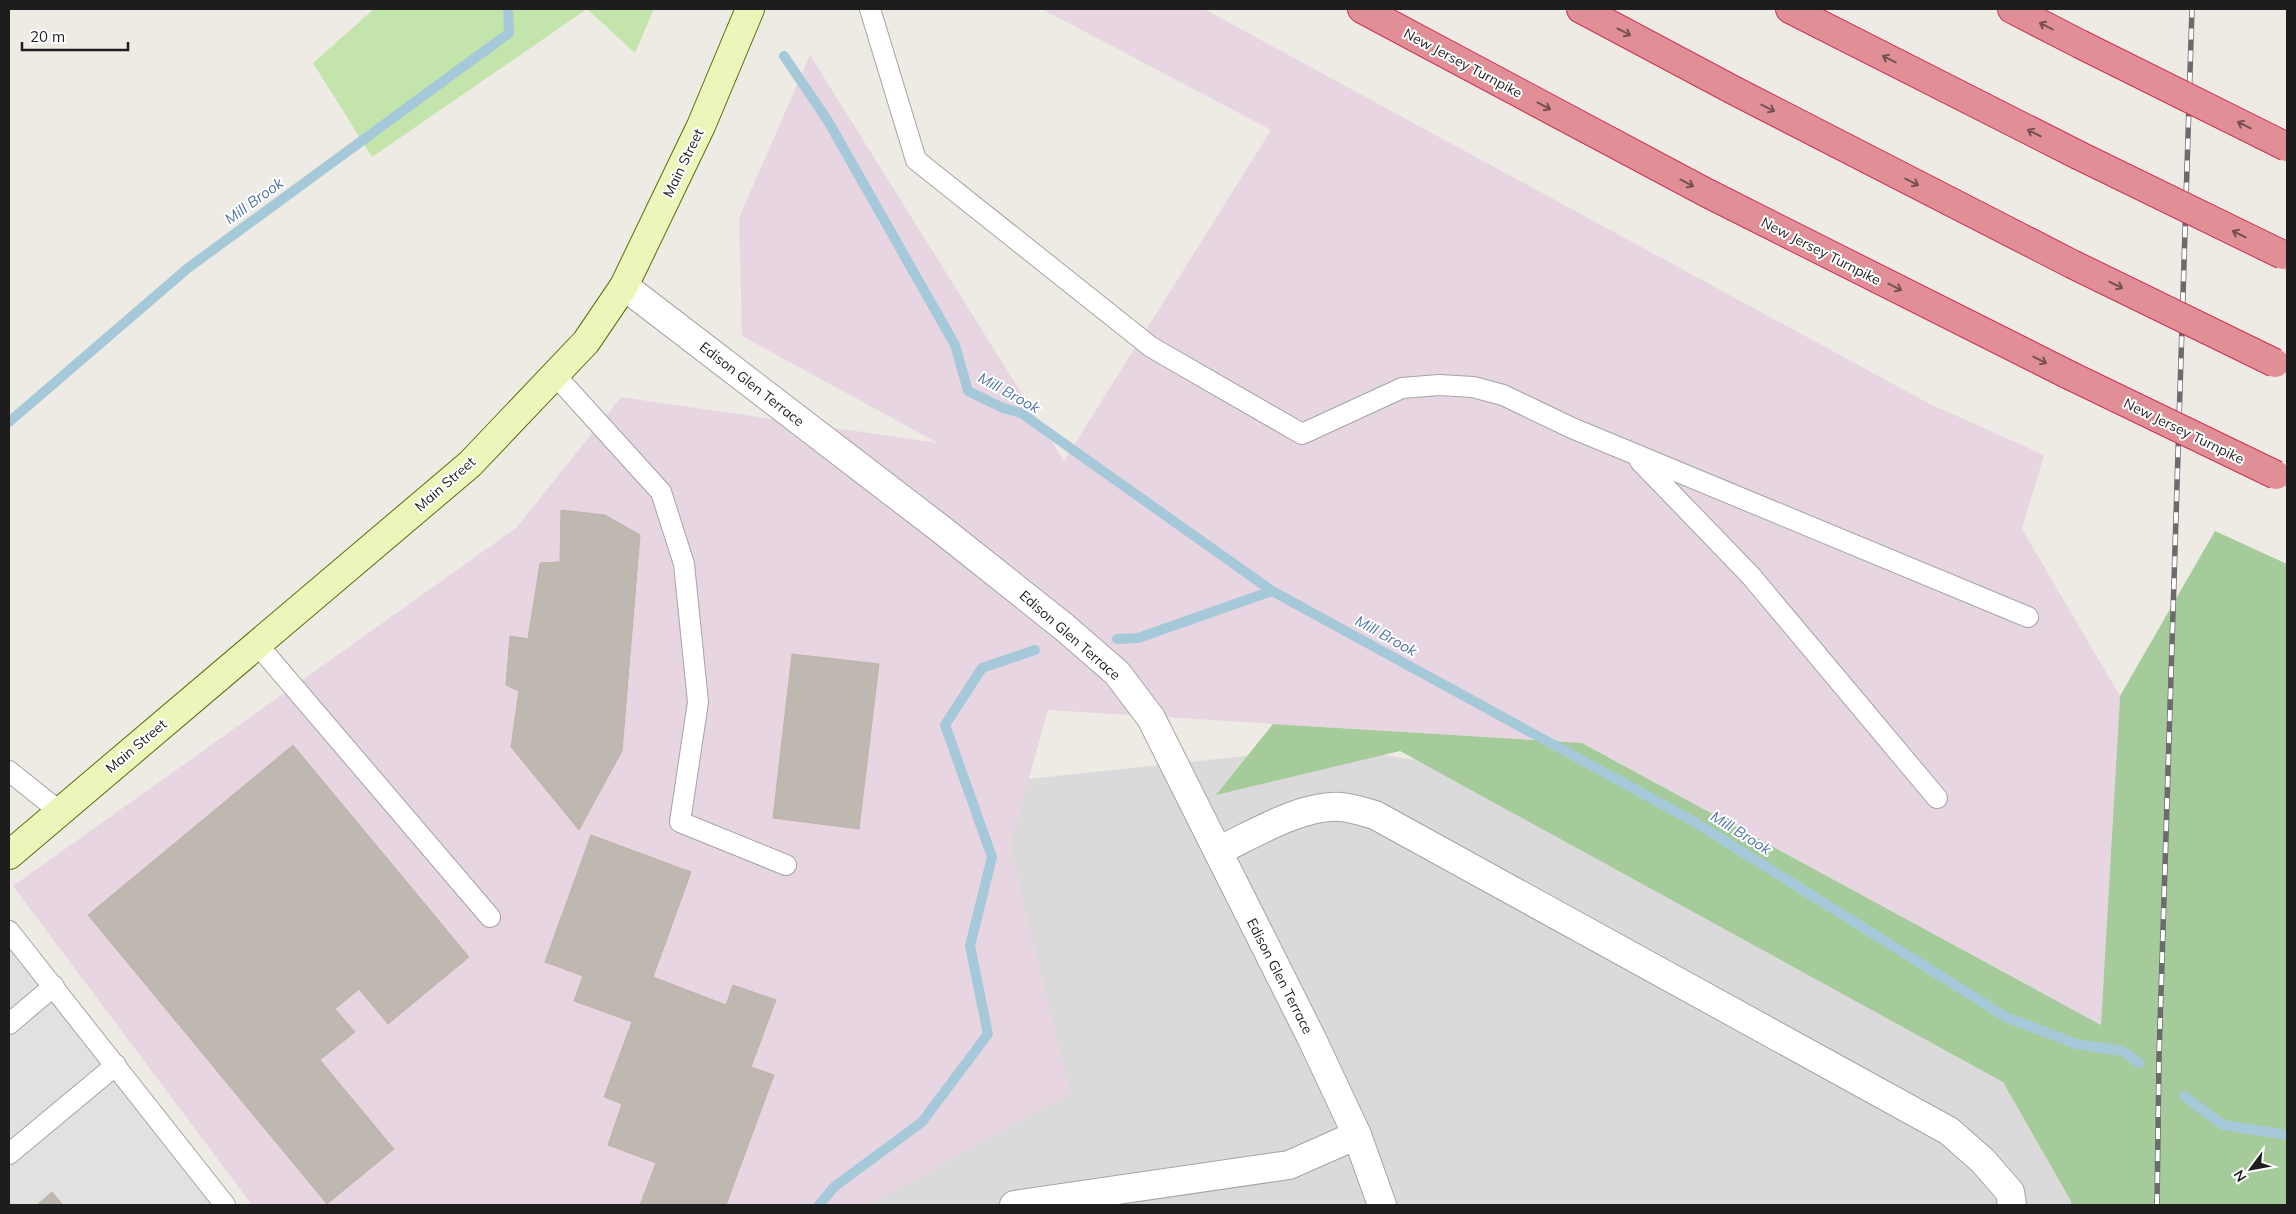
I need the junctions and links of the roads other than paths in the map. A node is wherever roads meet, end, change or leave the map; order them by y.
1 (750, 9) edge
2 (870, 9) edge
3 (1362, 9) edge
4 (1581, 9) edge
5 (1790, 9) edge
6 (2012, 9) edge
7 (2287, 147) edge
8 (2285, 256) edge
9 (624, 286) junction
10 (2281, 365) edge
11 (556, 375) junction
12 (1633, 454) junction
13 (2282, 478) edge
14 (2028, 617) dead end
15 (257, 644) junction
16 (9, 771) edge
17 (1937, 798) dead end
18 (59, 811) junction
19 (1218, 851) junction
20 (9, 855) edge
21 (786, 865) dead end
22 (490, 917) dead end
23 (9, 931) edge
24 (54, 986) junction
25 (9, 1024) edge
26 (116, 1065) junction
27 (1357, 1135) junction
28 (9, 1154) edge
29 (225, 1205) edge
30 (1014, 1205) edge
31 (1382, 1205) edge
32 (2012, 1205) edge

1 - 9 main road, Main Street
2 - 12 lane
3 -> 13 highway, New Jersey Turnpike, bridge
4 -> 10 highway, bridge
8 -> 5 highway, bridge
7 -> 6 highway, bridge
9 - 11 main road, Main Street
9 - 19 street, Edison Glen Terrace
11 - 15 main road, Main Street
11 - 21 lane
12 - 14 lane
12 - 17 lane
15 - 18 main road, Main Street
15 - 22 lane
16 - 18 lane
18 - 20 main road, Main Street
19 - 27 street, Edison Glen Terrace
19 - 32 street
23 - 24 lane
24 - 25 lane
24 - 26 lane
26 - 28 lane
26 - 29 lane
27 - 30 street
27 - 31 street, Edison Glen Terrace

